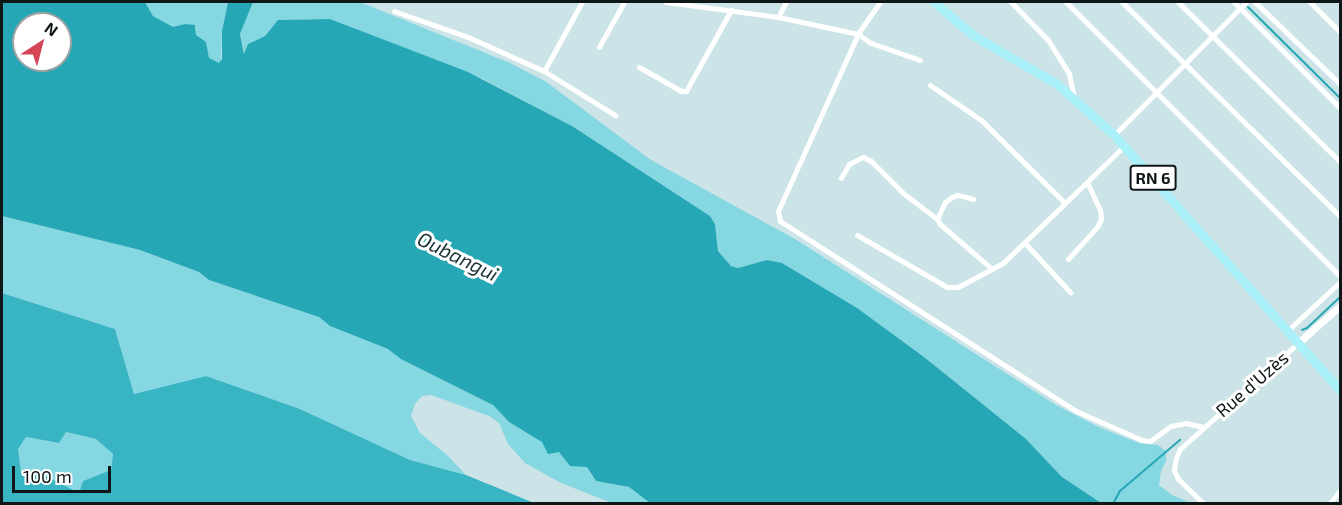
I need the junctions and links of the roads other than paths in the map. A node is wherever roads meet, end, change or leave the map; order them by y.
1 (582, 2) edge
2 (624, 2) edge
3 (666, 2) edge
4 (786, 2) edge
5 (880, 2) edge
6 (934, 2) edge
7 (1011, 2) edge
8 (1066, 2) edge
9 (1122, 2) edge
10 (1178, 2) edge
11 (1234, 2) edge
12 (1246, 2) edge
13 (1255, 2) edge
14 (1311, 2) edge
15 (1240, 8) junction
16 (731, 10) junction
17 (394, 11) dead end
18 (778, 17) junction
19 (1341, 32) edge
20 (858, 34) junction
21 (1212, 36) junction
22 (598, 47) dead end
23 (920, 60) dead end
24 (1185, 64) junction
25 (639, 67) dead end
26 (544, 71) junction
27 (1341, 84) edge
28 (930, 85) dead end
29 (1155, 93) junction
30 (1074, 98) junction
31 (1341, 108) edge
32 (615, 115) dead end
33 (1114, 135) junction
34 (1124, 146) junction
35 (1341, 162) edge
36 (841, 178) dead end
37 (1087, 182) junction
38 (973, 199) dead end
39 (1064, 202) junction
40 (1341, 216) edge
41 (937, 219) junction
42 (857, 235) dead end
43 (1025, 243) junction
44 (1068, 259) dead end
45 (992, 269) junction
46 (1341, 276) edge
47 (1341, 282) edge
48 (1070, 292) dead end
49 (1341, 306) edge
50 (1288, 330) junction
51 (1298, 343) junction
52 (1341, 390) edge
53 (1204, 427) junction
54 (1341, 491) edge
55 (1204, 504) edge
56 (1329, 504) edge

1 - 26 street
2 - 22 street
3 - 16 street
4 - 18 street
5 - 20 street
6 - 30 main road, RN 6
7 - 30 street
8 - 29 street
9 - 24 street
10 - 21 street
11 - 15 street
12 - 15 street
13 - 27 street
14 - 19 street
15 - 21 street
15 - 31 street
16 - 18 street
16 - 25 street
17 - 26 street
18 - 20 street
20 - 23 street
20 - 53 street
21 - 24 street
21 - 35 street
24 - 29 street
24 - 40 street
26 - 32 street
28 - 39 street
29 - 33 street
29 - 46 street
30 - 33 main road, RN 6
33 - 34 main road, RN 6
34 - 37 street
34 - 50 main road, RN 6
36 - 41 street
37 - 39 street
37 - 44 street
38 - 41 street
39 - 43 street
41 - 45 street
42 - 45 street
43 - 45 street
43 - 48 street
47 - 50 street
49 - 51 street, Rue d'Uzès
50 - 51 main road, RN 6
51 - 52 main road, RN 6
51 - 53 street, Rue d'Uzès
53 - 55 street, Rue d'Uzès
54 - 56 street

